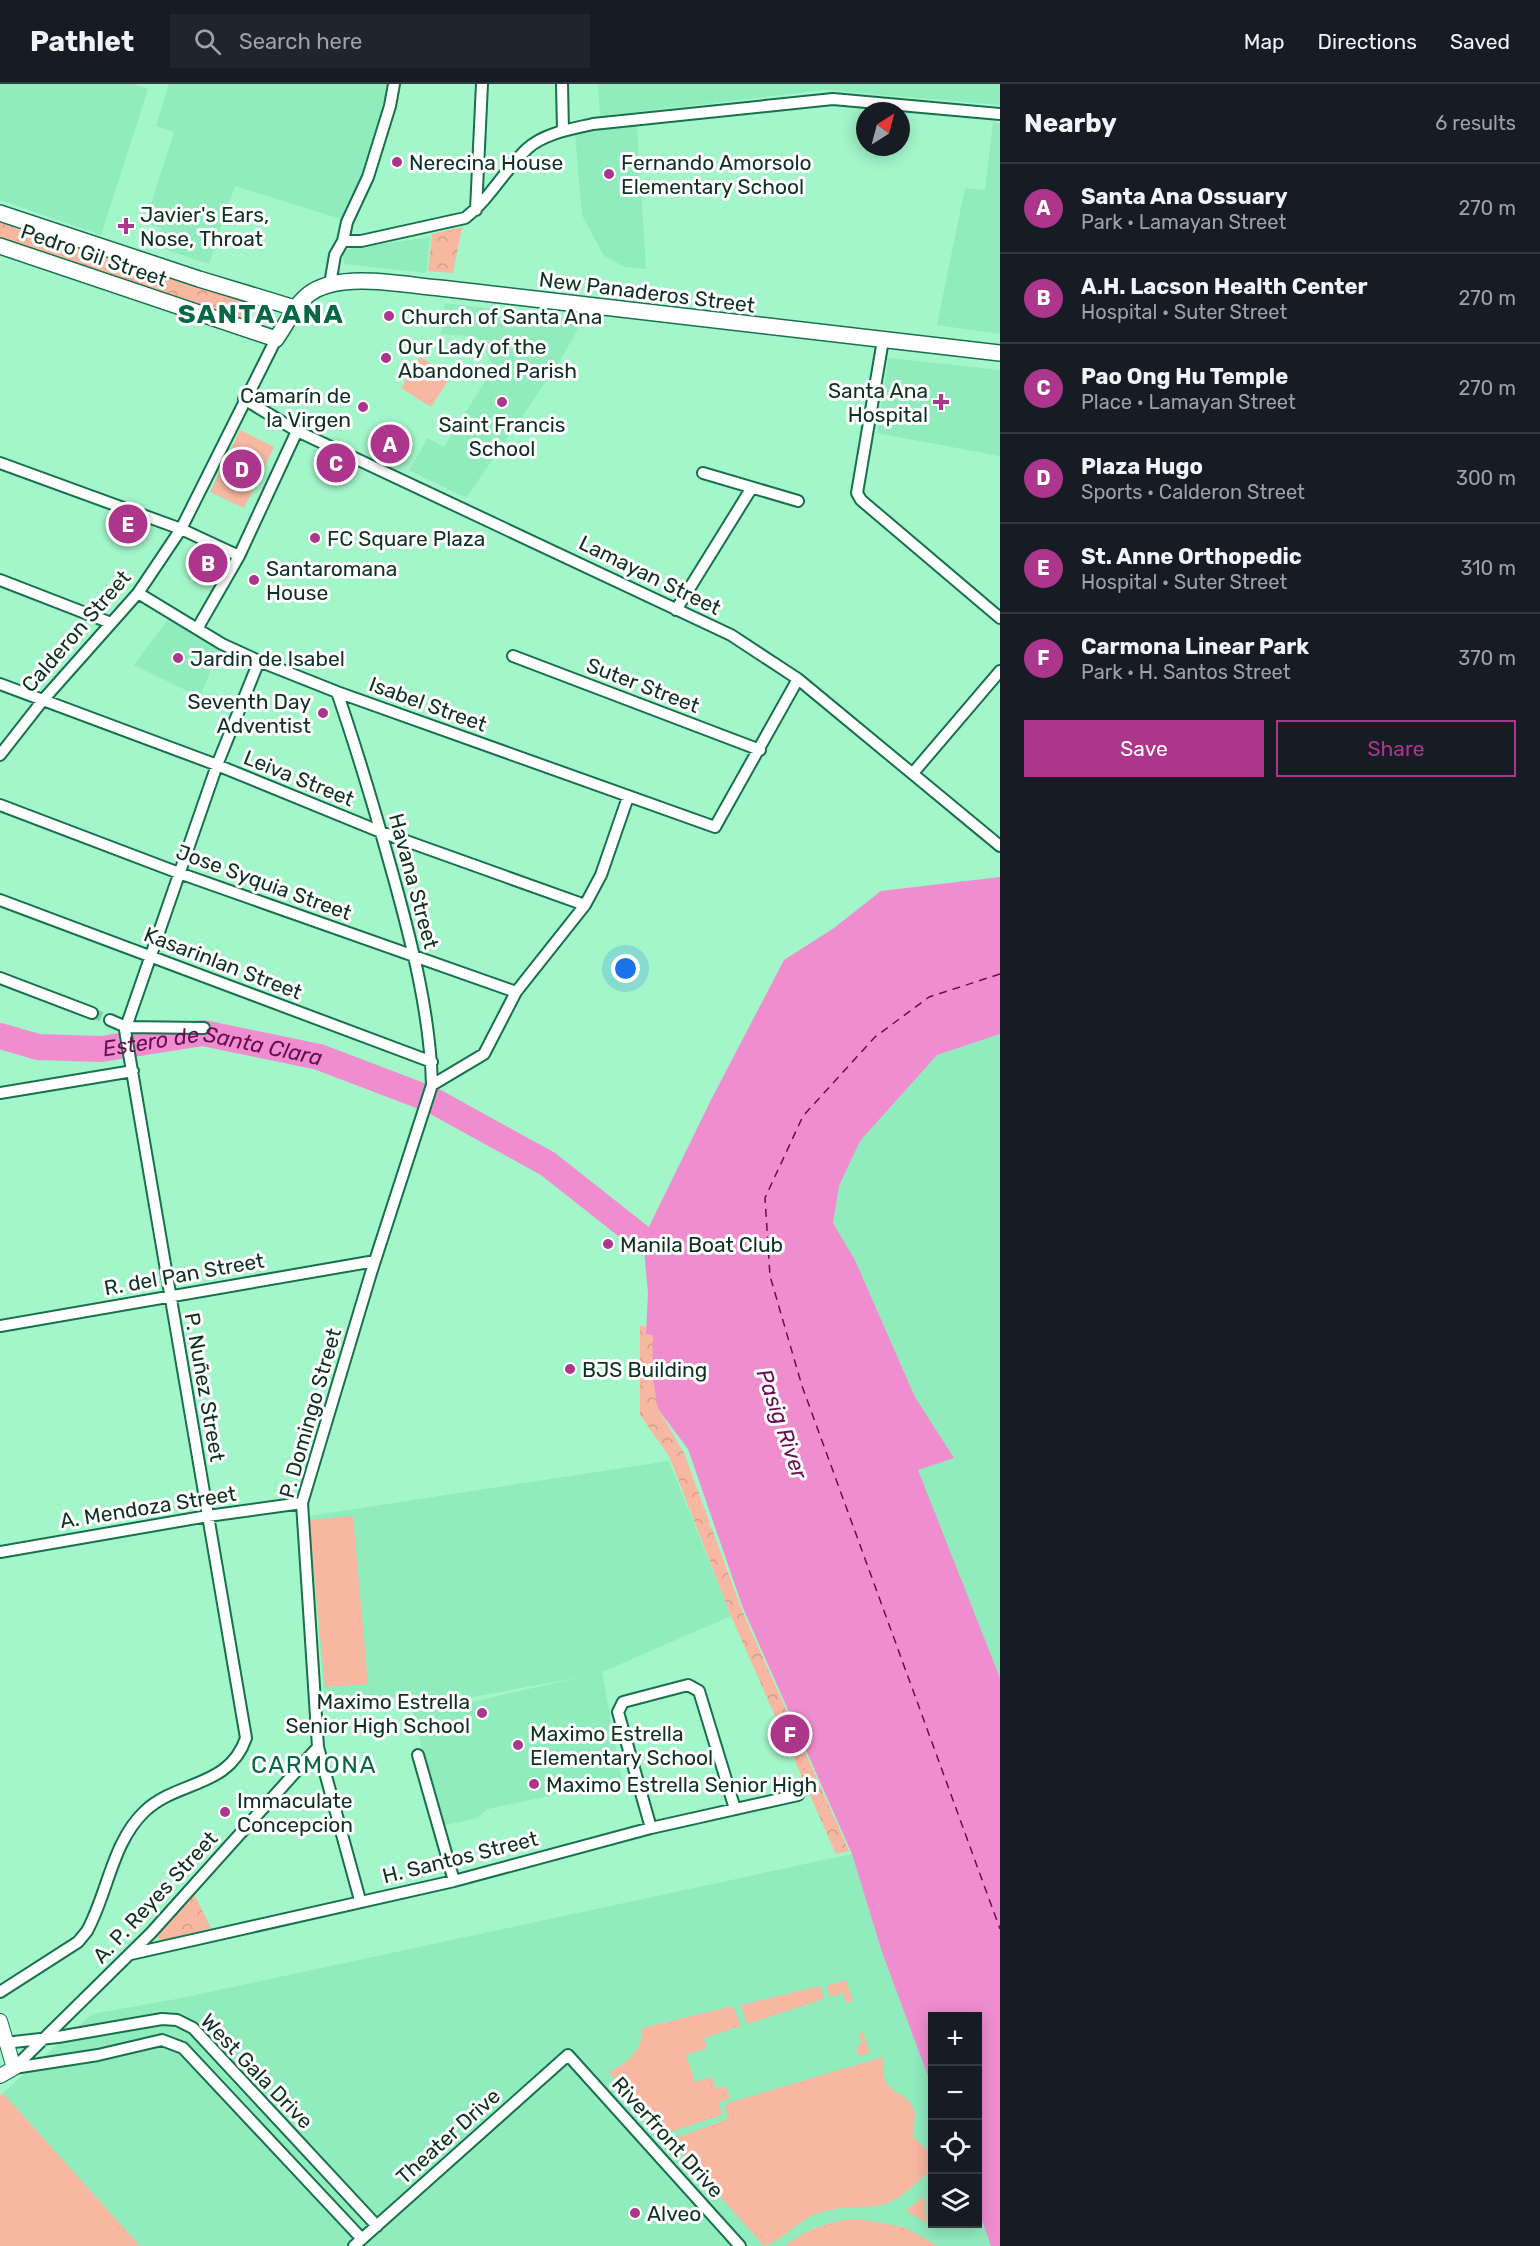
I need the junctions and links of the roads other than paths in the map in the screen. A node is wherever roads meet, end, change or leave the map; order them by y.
1 (394, 84) edge
2 (482, 84) edge
3 (562, 84) edge
4 (1000, 114) edge
5 (563, 131) junction
6 (476, 210) junction
7 (0, 213) edge
8 (343, 241) junction
9 (0, 246) edge
10 (330, 284) junction
11 (297, 309) junction
12 (276, 339) junction
13 (883, 340) junction
14 (1000, 353) edge
15 (244, 399) junction
16 (297, 431) junction
17 (0, 463) edge
18 (703, 473) dead end
19 (751, 489) junction
20 (798, 501) dead end
21 (181, 529) junction
22 (239, 556) junction
23 (0, 580) edge
24 (138, 593) junction
25 (676, 610) junction
26 (1000, 618) edge
27 (111, 623) junction
28 (197, 629) junction
29 (513, 656) dead end
30 (259, 661) junction
31 (1000, 671) edge
32 (798, 679) junction
33 (0, 684) edge
34 (337, 692) junction
35 (43, 700) junction
36 (760, 750) junction
37 (0, 755) edge
38 (217, 765) junction
39 (913, 773) junction
40 (628, 797) junction
41 (0, 805) edge
42 (381, 832) junction
43 (1000, 846) edge
44 (179, 873) junction
45 (0, 900) edge
46 (585, 905) junction
47 (150, 956) junction
48 (416, 957) junction
49 (0, 978) edge
50 (516, 992) junction
51 (92, 1013) tunnel mouth
52 (110, 1020) tunnel mouth
53 (126, 1028) junction
54 (204, 1028) dead end
55 (432, 1062) junction
56 (133, 1071) junction
57 (431, 1088) junction
58 (0, 1094) edge
59 (375, 1261) junction
60 (169, 1296) junction
61 (0, 1326) edge
62 (303, 1503) junction
63 (208, 1516) junction
64 (0, 1552) edge
65 (318, 1747) junction
66 (418, 1755) dead end
67 (798, 1795) dead end
68 (735, 1809) junction
69 (651, 1828) junction
70 (454, 1881) junction
71 (360, 1900) junction
72 (131, 1954) junction
73 (32, 1972) junction
74 (0, 1983) edge
75 (0, 1992) edge
76 (0, 2021) edge
77 (43, 2039) junction
78 (3, 2043) edge
79 (568, 2055) joint
80 (14, 2068) junction
81 (0, 2076) edge
82 (253, 2093) junction
83 (238, 2107) junction
84 (287, 2130) junction
85 (272, 2144) junction
86 (377, 2226) junction
87 (358, 2242) edge
88 (740, 2246) edge

1 - 8 street
2 - 6 street
3 - 5 street
4 - 5 street
5 - 6 street
6 - 8 street
7 - 11 main road, Pedro Gil Street
8 - 10 street
9 - 12 main road, Pedro Gil Street
10 - 11 main road, New Panaderos Street
10 - 13 main road, New Panaderos Street
11 - 12 main road, Calderon Street
12 - 15 street, Calderon Street
13 - 14 main road, New Panaderos Street
13 - 26 street
15 - 16 street, Lamayan Street
15 - 21 street, Calderon Street
16 - 22 street
16 - 25 street, Lamayan Street
17 - 21 street
18 - 19 street
19 - 20 street
19 - 25 street
21 - 22 street
21 - 24 street, Calderon Street
22 - 28 street
23 - 27 street
24 - 27 street, Calderon Street
24 - 28 street, Isabel Street
25 - 32 street, Lamayan Street
27 - 35 street, Calderon Street
28 - 30 street, Isabel Street
29 - 36 street, Suter Street
30 - 34 street, Isabel Street
30 - 38 street
31 - 39 street
32 - 36 street
32 - 39 street, Lamayan Street
33 - 35 street, Leiva Street
34 - 40 street, Isabel Street
34 - 42 street, Havana Street
35 - 37 street, Calderon Street
35 - 38 street, Leiva Street
36 - 40 street, Isabel Street
38 - 42 street, Leiva Street
38 - 44 street
39 - 43 street, Lamayan Street
40 - 46 street
41 - 44 street, Jose Syquia Street
42 - 46 street, Leiva Street
42 - 48 street, Havana Street
44 - 47 street
44 - 48 street, Jose Syquia Street
45 - 47 street, Kasarinlan Street
46 - 50 street
47 - 53 street
47 - 55 street, Kasarinlan Street
48 - 50 street, Jose Syquia Street
48 - 55 street, Havana Street
49 - 51 street
50 - 57 street
52 - 53 street
53 - 54 street
53 - 56 street, P. Nuñez Street
55 - 57 street, Havana Street
56 - 58 street
56 - 60 street, P. Nuñez Street
57 - 59 street, P. Domingo Street
59 - 60 street, R. del Pan Street
59 - 62 street, P. Domingo Street
60 - 61 street, R. del Pan Street
60 - 63 street, P. Nuñez Street
62 - 63 street, A. Mendoza Street
62 - 65 street, P. Domingo Street
63 - 64 street, A. Mendoza Street
63 - 73 street, P. Nuñez Street
65 - 71 street, P. Domingo Street
65 - 72 street, A. P. Reyes Street
66 - 70 street
67 - 68 street, H. Santos Street
68 - 69 street, H. Santos Street
68 - 69 street
69 - 70 street, H. Santos Street
70 - 71 street, H. Santos Street
71 - 72 street, H. Santos Street
72 - 77 street, A. P. Reyes Street
73 - 74 street
73 - 75 street
76 - 78 street
77 - 78 street, West Gala Drive
77 - 80 street, A. P. Reyes Street
77 - 82 street, West Gala Drive
78 - 80 street
79 - 86 street, Theater Drive
79 - 88 street, Riverfront Drive
80 - 81 street
80 - 83 street, West Gala Drive
82 - 83 street
82 - 84 street, West Gala Drive
83 - 85 street, West Gala Drive
84 - 85 street
84 - 86 street, West Gala Drive
85 - 87 street, West Gala Drive
86 - 87 street, Theater Drive

